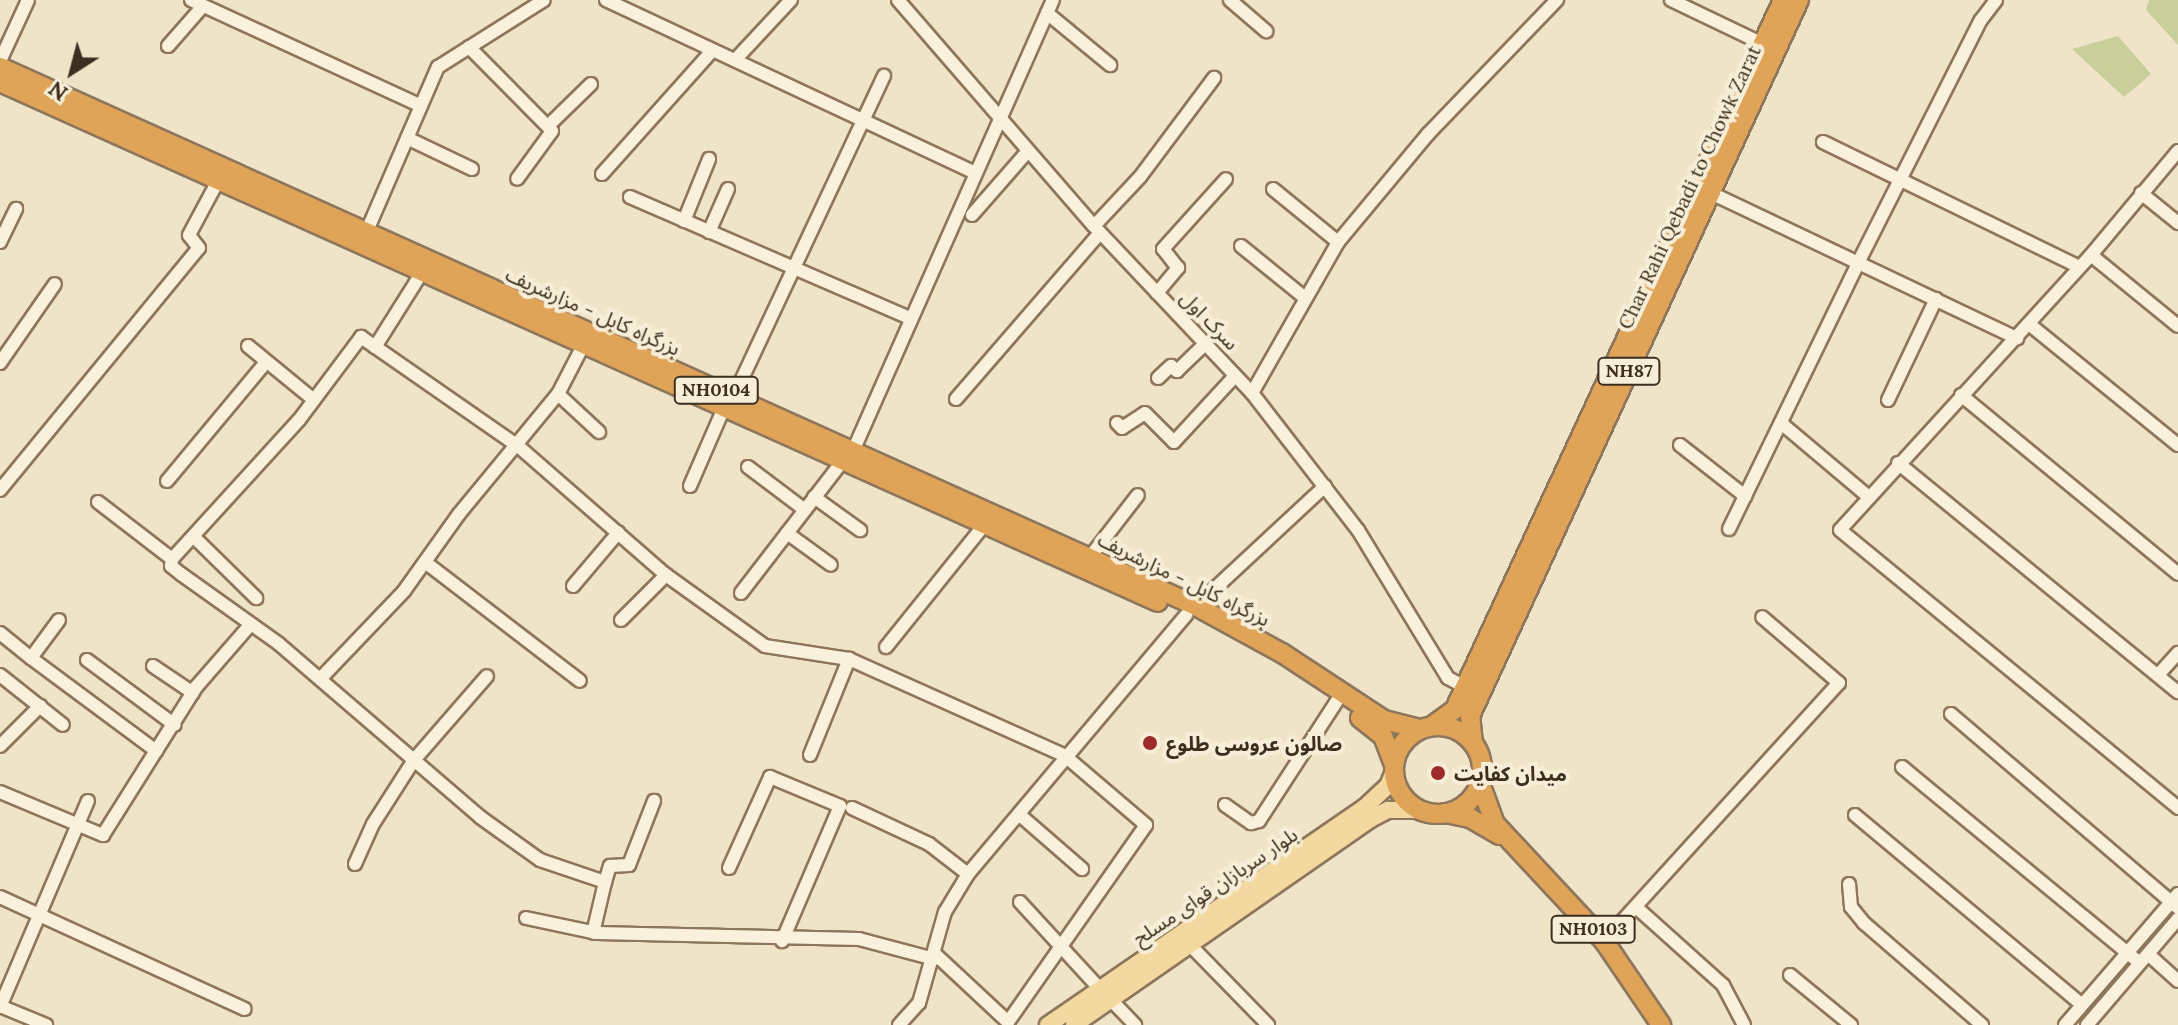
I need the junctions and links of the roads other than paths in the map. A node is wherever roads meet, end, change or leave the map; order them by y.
1 (28, 0) edge
2 (544, 0) edge
3 (606, 0) edge
4 (791, 0) edge
5 (898, 0) edge
6 (1230, 0) edge
7 (1557, 0) edge
8 (1671, 0) edge
9 (1783, 0) edge
10 (1799, 0) edge
11 (1996, 0) edge
12 (197, 3) edge
13 (1051, 3) edge
14 (1266, 31) dead end
15 (168, 46) dead end
16 (469, 47) junction
17 (1769, 47) junction
18 (713, 50) junction
19 (735, 60) junction
20 (0, 61) edge
21 (1110, 65) dead end
22 (0, 67) edge
23 (884, 76) dead end
24 (1214, 78) dead end
25 (0, 82) edge
26 (591, 84) dead end
27 (421, 106) junction
28 (1000, 120) junction
29 (864, 121) junction
30 (548, 126) junction
31 (407, 138) junction
32 (1823, 142) dead end
33 (1028, 151) junction
34 (2178, 151) edge
35 (709, 159) dead end
36 (472, 169) dead end
37 (973, 172) junction
38 (602, 174) dead end
39 (517, 179) dead end
40 (1226, 179) dead end
41 (218, 181) junction
42 (1904, 181) junction
43 (728, 189) dead end
44 (1273, 189) dead end
45 (1711, 193) junction
46 (2141, 193) junction
47 (630, 197) dead end
48 (16, 209) dead end
49 (972, 215) dead end
50 (684, 221) junction
51 (2178, 223) edge
52 (1097, 230) junction
53 (709, 232) junction
54 (366, 233) junction
55 (0, 242) edge
56 (1338, 242) junction
57 (1241, 246) dead end
58 (2091, 255) junction
59 (1859, 261) junction
60 (2079, 267) junction
61 (794, 269) junction
62 (421, 274) junction
63 (55, 284) dead end
64 (1157, 293) junction
65 (1305, 298) junction
66 (1936, 299) junction
67 (909, 318) junction
68 (2029, 324) junction
69 (2178, 326) edge
70 (2017, 338) junction
71 (586, 340) junction
72 (1205, 344) junction
73 (248, 346) dead end
74 (375, 347) junction
75 (266, 362) junction
76 (0, 363) edge
77 (1235, 376) junction
78 (1158, 378) dead end
79 (1252, 393) junction
80 (558, 394) junction
81 (1961, 395) junction
82 (956, 399) dead end
83 (314, 400) junction
84 (1888, 400) dead end
85 (728, 404) junction
86 (1117, 423) dead end
87 (1781, 423) junction
88 (599, 432) dead end
89 (1680, 445) dead end
90 (2178, 445) edge
91 (518, 446) junction
92 (847, 456) junction
93 (1898, 463) junction
94 (748, 467) dead end
95 (167, 481) dead end
96 (690, 486) dead end
97 (1325, 486) junction
98 (0, 490) edge
99 (1138, 495) dead end
100 (1745, 496) junction
101 (814, 497) junction
102 (1869, 497) junction
103 (98, 502) dead end
104 (805, 510) junction
105 (985, 524) junction
106 (1729, 529) dead end
107 (860, 530) dead end
108 (618, 533) junction
109 (787, 533) junction
110 (195, 538) junction
111 (1090, 557) junction
112 (172, 559) junction
113 (425, 562) junction
114 (831, 565) dead end
115 (2178, 574) edge
116 (666, 575) junction
117 (573, 586) dead end
118 (741, 593) dead end
119 (256, 598) dead end
120 (1191, 610) junction
121 (1762, 617) dead end
122 (59, 620) dead end
123 (621, 620) dead end
124 (250, 625) junction
125 (0, 633) edge
126 (886, 647) dead end
127 (2178, 653) edge
128 (31, 658) junction
129 (849, 659) junction
130 (87, 660) dead end
131 (153, 666) dead end
132 (0, 675) edge
133 (2158, 675) junction
134 (487, 676) dead end
135 (320, 679) junction
136 (580, 681) dead end
137 (1465, 687) junction
138 (2178, 692) edge
139 (193, 693) junction
140 (1337, 701) junction
141 (40, 706) junction
142 (1951, 714) dead end
143 (63, 725) dead end
144 (175, 725) junction
145 (1426, 727) junction
146 (1473, 743) junction
147 (0, 746) edge
148 (156, 751) junction
149 (810, 755) dead end
150 (1064, 755) junction
151 (414, 760) junction
152 (1902, 767) dead end
153 (1394, 768) junction
154 (1480, 783) junction
155 (0, 792) edge
156 (88, 801) dead end
157 (654, 801) dead end
158 (1225, 805) dead end
159 (852, 808) dead end
160 (2178, 808) edge
161 (1420, 810) junction
162 (1446, 813) junction
163 (1855, 815) dead end
164 (1021, 816) junction
165 (76, 826) junction
166 (1511, 843) junction
167 (355, 864) dead end
168 (729, 868) dead end
169 (1082, 869) dead end
170 (968, 874) junction
171 (605, 882) junction
172 (1849, 884) dead end
173 (0, 897) edge
174 (2176, 901) edge
175 (1020, 902) dead end
176 (1636, 907) junction
177 (38, 916) junction
178 (526, 918) dead end
179 (2178, 919) edge
180 (593, 933) junction
181 (782, 941) junction
182 (1604, 941) junction
183 (1190, 945) junction
184 (1060, 948) junction
185 (2127, 953) junction
186 (934, 956) junction
187 (2144, 959) junction
188 (1790, 975) dead end
189 (2178, 981) edge
190 (1105, 994) junction
191 (2082, 1005) junction
192 (0, 1006) edge
193 (245, 1009) dead end
194 (2068, 1024) edge
195 (46, 1025) edge
196 (899, 1025) edge
197 (1048, 1025) edge
198 (1074, 1025) edge
199 (1135, 1025) edge
200 (1268, 1025) edge
201 (1661, 1025) edge
202 (1744, 1025) edge
203 (1851, 1025) edge
204 (1982, 1025) edge
205 (2087, 1025) edge

1 - 20 street
2 - 16 street
3 - 18 street
4 - 19 street
5 - 28 street, سرک اول
6 - 14 street
7 - 56 street
8 - 17 street
9 - 17 highway, Char Rahi Qebadi to Chowk Zarat / NH87
10 - 17 highway, Char Rahi Qebadi to Chowk Zarat / NH87
11 - 42 street
12 - 15 street
12 - 27 street
13 - 21 street
13 - 28 street
16 - 27 street
16 - 30 street
17 - 45 highway, Char Rahi Qebadi to Chowk Zarat / NH87
17 - 137 highway, Char Rahi Qebadi to Chowk Zarat / NH87
18 - 19 street
18 - 38 street
19 - 29 street
22 - 54 highway, بزرگراه کابل - مزارشریف / NH0104
23 - 29 street
24 - 52 street
25 - 41 highway, بزرگراه کابل - مزارشریف / NH0104
26 - 30 street
27 - 31 street
28 - 33 street, سرک اول
28 - 37 street
29 - 37 street
29 - 61 street
30 - 39 street
31 - 36 street
31 - 54 street
32 - 42 street
33 - 49 street
33 - 52 street, سرک اول
34 - 46 street
35 - 50 street
37 - 67 street
40 - 64 street
41 - 62 highway, بزرگراه کابل - مزارشریف / NH0104
41 - 98 street
42 - 59 street
42 - 60 street
43 - 53 street
44 - 56 street
45 - 59 street
45 - 146 highway, Char Rahi Qebadi to Chowk Zarat / NH87
46 - 51 street
46 - 58 street
47 - 50 street
48 - 55 street
50 - 53 street
52 - 64 street, سرک اول
52 - 82 street
53 - 61 street
54 - 71 highway, بزرگراه کابل - مزارشریف / NH0104
56 - 65 street
57 - 65 street
58 - 60 street
58 - 69 street
59 - 66 street
59 - 87 street
60 - 68 street
61 - 67 street
61 - 85 street
62 - 71 highway, بزرگراه کابل - مزارشریف / NH0104
62 - 74 street
63 - 76 street
64 - 72 street, سرک اول
65 - 79 street
66 - 70 street
66 - 84 street
67 - 92 street
68 - 70 street
68 - 90 street
70 - 81 street
71 - 80 street
71 - 85 highway, بزرگراه کابل - مزارشریف / NH0104
72 - 77 street, سرک اول
72 - 78 street
73 - 75 street
74 - 83 street
74 - 91 street
75 - 83 street
75 - 95 street
77 - 79 street, سرک اول
77 - 86 street
79 - 97 street, سرک اول
80 - 88 street
80 - 91 street
81 - 93 street
81 - 115 street
83 - 110 street
85 - 92 highway, بزرگراه کابل - مزارشریف / NH0104
85 - 96 street
87 - 100 street
87 - 102 street
89 - 100 street
91 - 108 street
91 - 113 street
92 - 101 street
92 - 105 highway, بزرگراه کابل - مزارشریف / NH0104
92 - 111 highway, بزرگراه کابل - مزارشریف / NH0104
93 - 102 street
93 - 133 street
94 - 104 street
97 - 120 street
97 - 137 street, سرک اول
99 - 111 street
100 - 106 street
101 - 104 street
101 - 107 street
102 - 160 street
103 - 112 street
104 - 109 street
105 - 120 highway, بزرگراه کابل - مزارشریف / NH0104
105 - 126 street
108 - 116 street
108 - 117 street
109 - 114 street
109 - 118 street
110 - 112 street
110 - 119 street
111 - 120 highway, بزرگراه کابل - مزارشریف / NH0104
112 - 124 street
113 - 135 street
113 - 136 street
116 - 123 street
116 - 129 street
120 - 140 highway, بزرگراه کابل - مزارشریف / NH0104
120 - 145 highway, بزرگراه کابل - مزارشریف / NH0104
120 - 150 street
121 - 176 street
122 - 128 street
124 - 135 street
124 - 139 street
125 - 128 street
127 - 133 street
128 - 148 street
129 - 149 street
129 - 150 street
130 - 144 street
131 - 139 street
132 - 141 street
133 - 138 street
134 - 151 street
135 - 151 street
137 - 145 highway, Char Rahi Qebadi to Chowk Zarat / NH87
139 - 144 street
140 - 153 highway, بزرگراه کابل - مزارشریف / NH0104
140 - 158 street
141 - 143 street
141 - 147 street
142 - 174 street
144 - 148 street
145 - 146 highway
145 - 153 highway
146 - 154 highway
148 - 165 street
150 - 164 street
150 - 184 street
151 - 167 street
151 - 171 street
152 - 185 street
153 - 161 highway
153 - 190 main road, بلوار سربازان قوای مسلح
154 - 162 highway
154 - 166 highway, NH0103
155 - 165 street
156 - 165 street
157 - 171 street
159 - 170 street
161 - 162 highway
161 - 183 main road, بلوار سربازان قوای مسلح
162 - 166 highway, NH0103
163 - 191 street
164 - 169 street
164 - 170 street
165 - 177 street
166 - 182 highway, NH0103
168 - 181 street
170 - 186 street
171 - 180 street
172 - 204 street
173 - 177 street
174 - 185 street
175 - 184 street
176 - 182 street
176 - 202 street
177 - 192 street
177 - 193 street
178 - 180 street
179 - 187 street
180 - 181 street
181 - 186 street
182 - 201 highway, NH0103
183 - 190 main road, بلوار سربازان قوای مسلح
183 - 200 street
184 - 186 street
184 - 190 street
185 - 187 street
185 - 191 street
186 - 196 street
187 - 189 street
187 - 205 street
188 - 203 street
190 - 197 main road, بلوار سربازان قوای مسلح
190 - 198 main road, بلوار سربازان قوای مسلح
190 - 199 street
191 - 194 street
192 - 195 street

